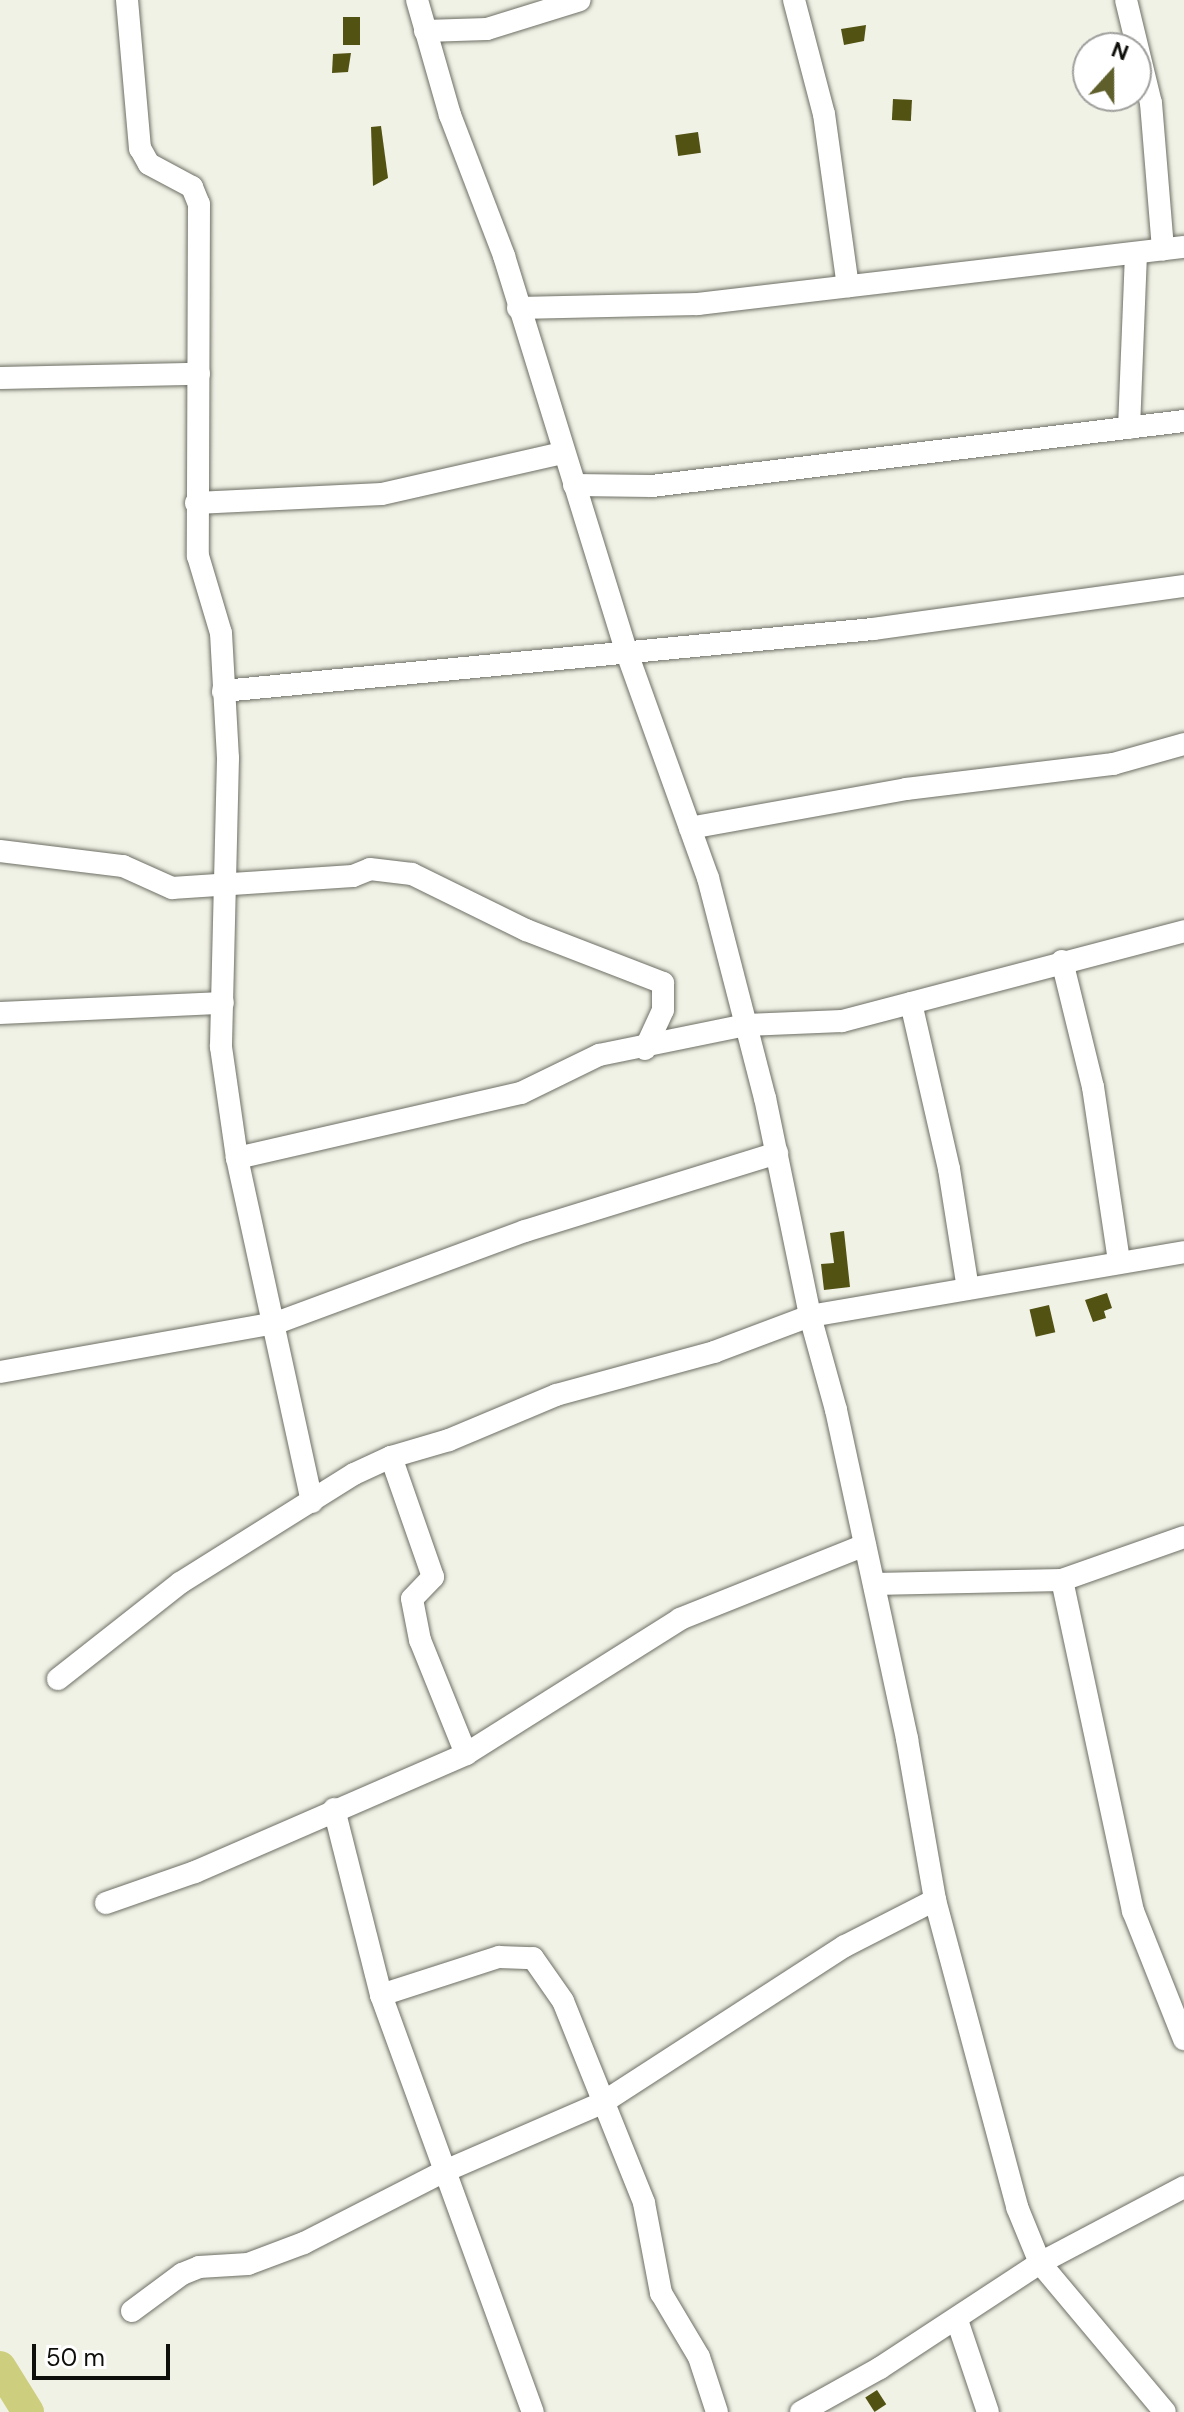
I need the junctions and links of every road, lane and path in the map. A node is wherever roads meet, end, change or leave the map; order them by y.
1 (127, 0) edge
2 (417, 0) edge
3 (580, 0) edge
4 (794, 0) edge
5 (1126, 0) edge
6 (425, 31) junction
7 (1174, 248) edge
8 (1136, 253) junction
9 (848, 286) junction
10 (518, 308) junction
11 (199, 374) junction
12 (0, 378) edge
13 (1184, 421) edge
14 (1129, 428) junction
15 (563, 453) junction
16 (574, 485) junction
17 (196, 503) junction
18 (1184, 586) edge
19 (627, 653) junction
20 (223, 691) junction
21 (1184, 744) edge
22 (690, 828) junction
23 (0, 851) edge
24 (227, 881) junction
25 (1184, 931) edge
26 (1062, 961) junction
27 (223, 1003) junction
28 (911, 1003) junction
29 (0, 1013) edge
30 (746, 1025) junction
31 (645, 1049) junction
32 (777, 1153) junction
33 (237, 1158) junction
34 (1184, 1252) edge
35 (1119, 1262) junction
36 (968, 1289) junction
37 (810, 1316) junction
38 (276, 1323) junction
39 (0, 1372) edge
40 (391, 1457) junction
41 (312, 1502) junction
42 (1184, 1537) edge
43 (865, 1545) junction
44 (1062, 1580) junction
45 (874, 1584) junction
46 (58, 1679) dead end
47 (466, 1754) junction
48 (334, 1809) junction
49 (935, 1900) junction
50 (106, 1903) dead end
51 (381, 1995) junction
52 (1184, 2039) edge
53 (602, 2103) junction
54 (445, 2171) junction
55 (1184, 2187) edge
56 (1040, 2263) junction
57 (132, 2311) dead end
58 (957, 2320) junction
59 (533, 2412) edge
60 (717, 2412) edge
61 (801, 2412) edge
62 (988, 2412) edge
63 (1165, 2412) edge

1 - 11 street
2 - 6 street
3 - 6 street
4 - 9 street
5 - 7 street
6 - 10 street
7 - 8 street
8 - 9 street
8 - 14 street
9 - 10 street
10 - 15 street
11 - 12 street
11 - 17 street
13 - 14 street
14 - 16 street
15 - 16 street
15 - 17 street
16 - 19 street
17 - 20 street
18 - 19 street
19 - 20 street
19 - 22 street
20 - 24 street
21 - 22 street
22 - 30 street
23 - 24 street
24 - 27 street
24 - 31 street
25 - 26 street
26 - 28 street
26 - 35 street
27 - 29 street
27 - 33 street
28 - 30 street
28 - 36 street
30 - 31 street
30 - 32 street
31 - 33 street
32 - 37 street
32 - 38 street
33 - 38 street
34 - 35 street
35 - 36 street
36 - 37 street
37 - 40 street
37 - 43 street
38 - 39 street
38 - 41 street
40 - 41 street
40 - 47 street
41 - 46 street
42 - 44 street
43 - 45 street
43 - 47 street
44 - 45 street
44 - 52 street
45 - 49 street
47 - 48 street
48 - 50 street
48 - 51 street
49 - 53 street
49 - 56 street
51 - 53 street
51 - 54 street
53 - 54 street
53 - 60 street
54 - 57 street
54 - 59 street
55 - 56 street
56 - 58 street
56 - 63 street
58 - 61 street
58 - 62 street

